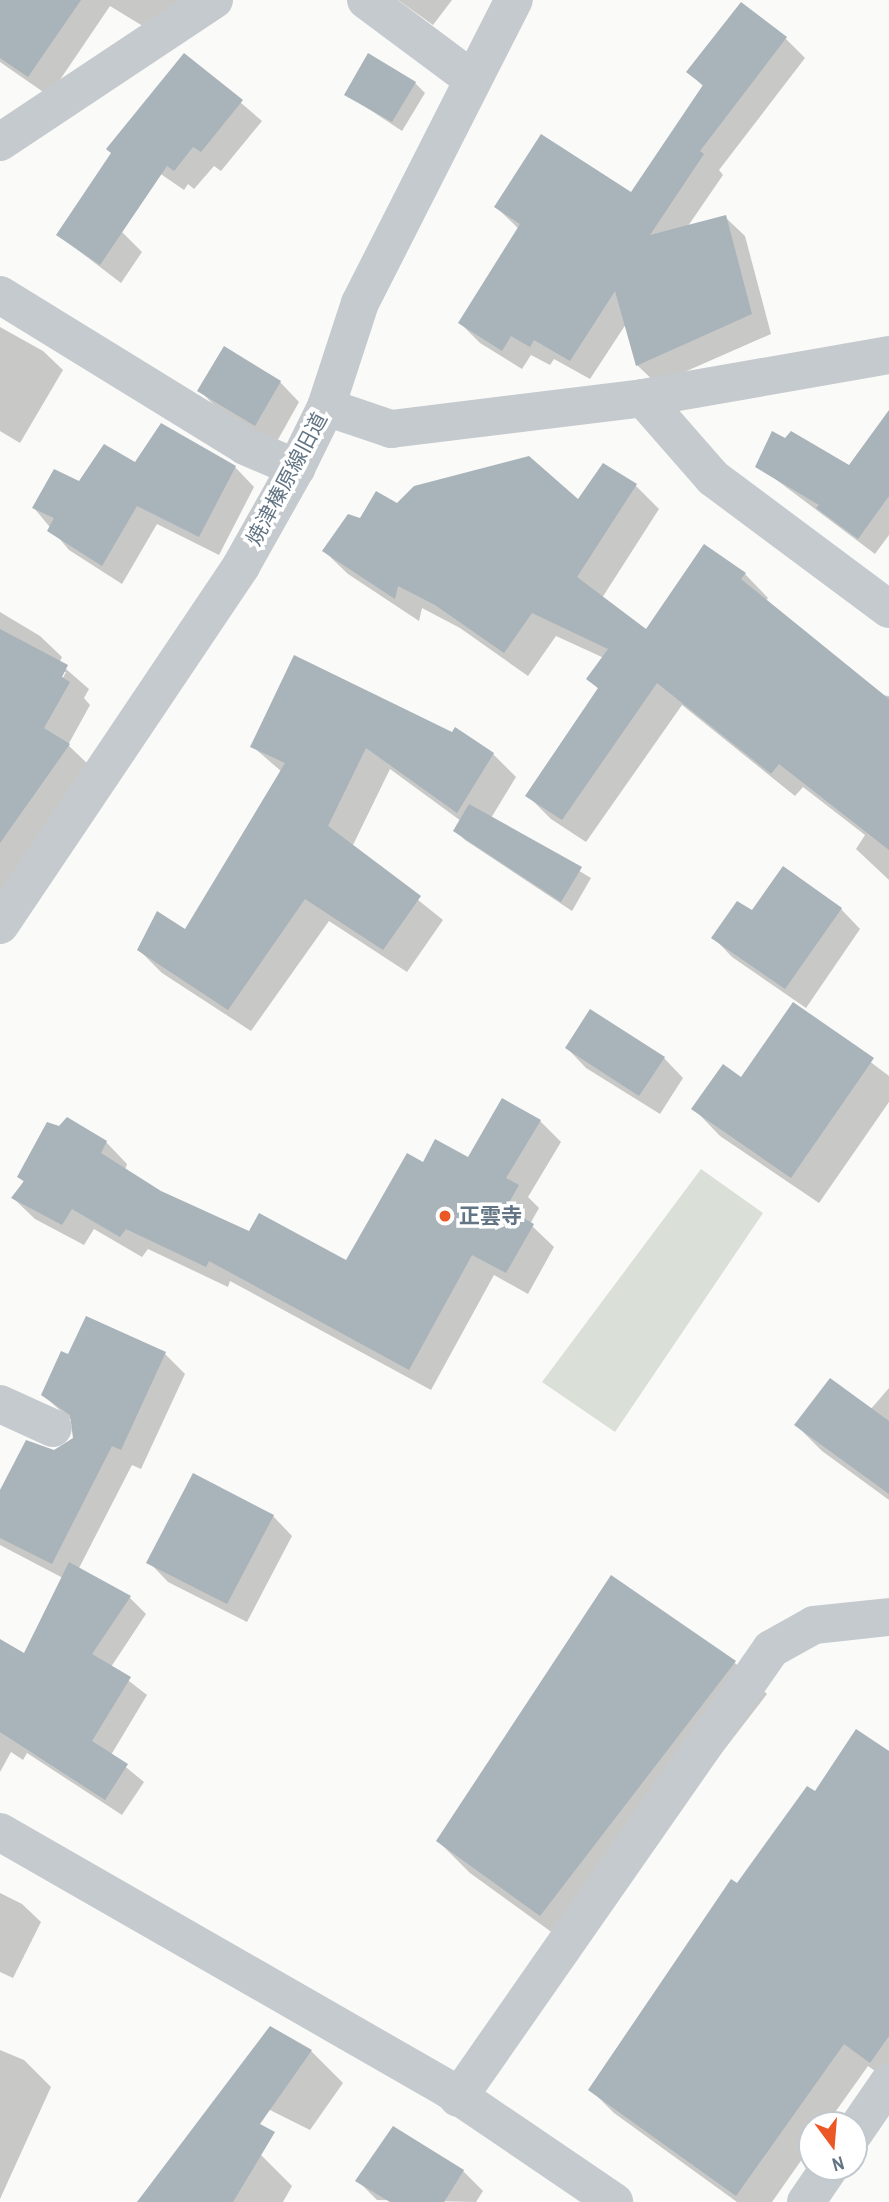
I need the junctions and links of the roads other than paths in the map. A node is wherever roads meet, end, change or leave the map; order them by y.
1 (214, 0) edge
2 (366, 0) edge
3 (513, 0) edge
4 (472, 79) junction
5 (0, 142) edge
6 (0, 295) edge
7 (889, 355) edge
8 (643, 398) junction
9 (326, 407) junction
10 (296, 468) junction
11 (889, 609) edge
12 (0, 925) edge
13 (0, 1404) edge
14 (54, 1428) dead end
15 (889, 1617) edge
16 (0, 1832) edge
17 (889, 2082) edge
18 (458, 2098) junction
19 (868, 2113) edge
20 (821, 2181) edge
21 (614, 2202) edge
22 (806, 2202) edge

1 - 5 street
2 - 4 street
3 - 4 street, 焼津榛原線旧道
4 - 9 street, 焼津榛原線旧道
6 - 10 street
7 - 8 street
8 - 9 street
8 - 11 street
9 - 10 street, 焼津榛原線旧道
10 - 12 street, 焼津榛原線旧道
13 - 14 street
15 - 18 street
16 - 18 street
17 - 19 street
18 - 21 street
20 - 22 street

